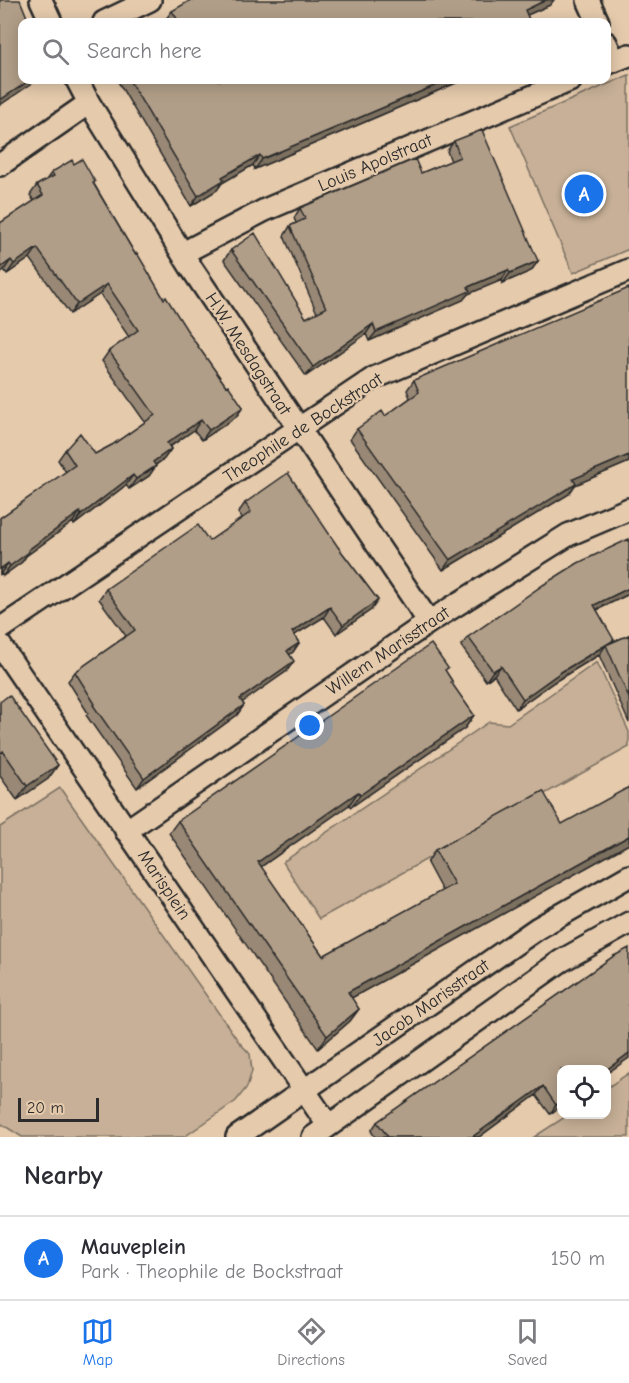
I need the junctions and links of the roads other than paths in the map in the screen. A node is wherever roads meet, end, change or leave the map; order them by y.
1 (41, 0) edge
2 (150, 0) edge
3 (588, 0) edge
4 (49, 18) edge
5 (112, 18) edge
6 (596, 18) edge
7 (79, 84) edge
8 (562, 84) edge
9 (89, 103) junction
10 (0, 165) edge
11 (183, 253) junction
12 (629, 270) edge
13 (298, 429) junction
14 (629, 509) edge
15 (429, 622) junction
16 (0, 628) edge
17 (0, 645) edge
18 (126, 831) junction
19 (629, 876) edge
20 (629, 923) edge
21 (303, 1091) junction
22 (321, 1131) edge
23 (237, 1137) edge

1 - 4 street
2 - 5 street
3 - 6 street
7 - 9 street, H.W. Mesdagstraat
8 - 11 street, Louis Apolstraat
9 - 10 street
9 - 11 street, H.W. Mesdagstraat
11 - 13 street, H.W. Mesdagstraat
12 - 13 street, Theophile de Bockstraat
13 - 15 street, H.W. Mesdagstraat
13 - 16 street, Theophile de Bockstraat
14 - 15 street, Willem Marisstraat
15 - 18 street, Willem Marisstraat
17 - 18 street, Marisplein
18 - 21 street, Marisplein
19 - 21 street, Jacob Marisstraat
20 - 22 street
21 - 22 street, Marisplein
21 - 23 street, Jacob Marisstraat

